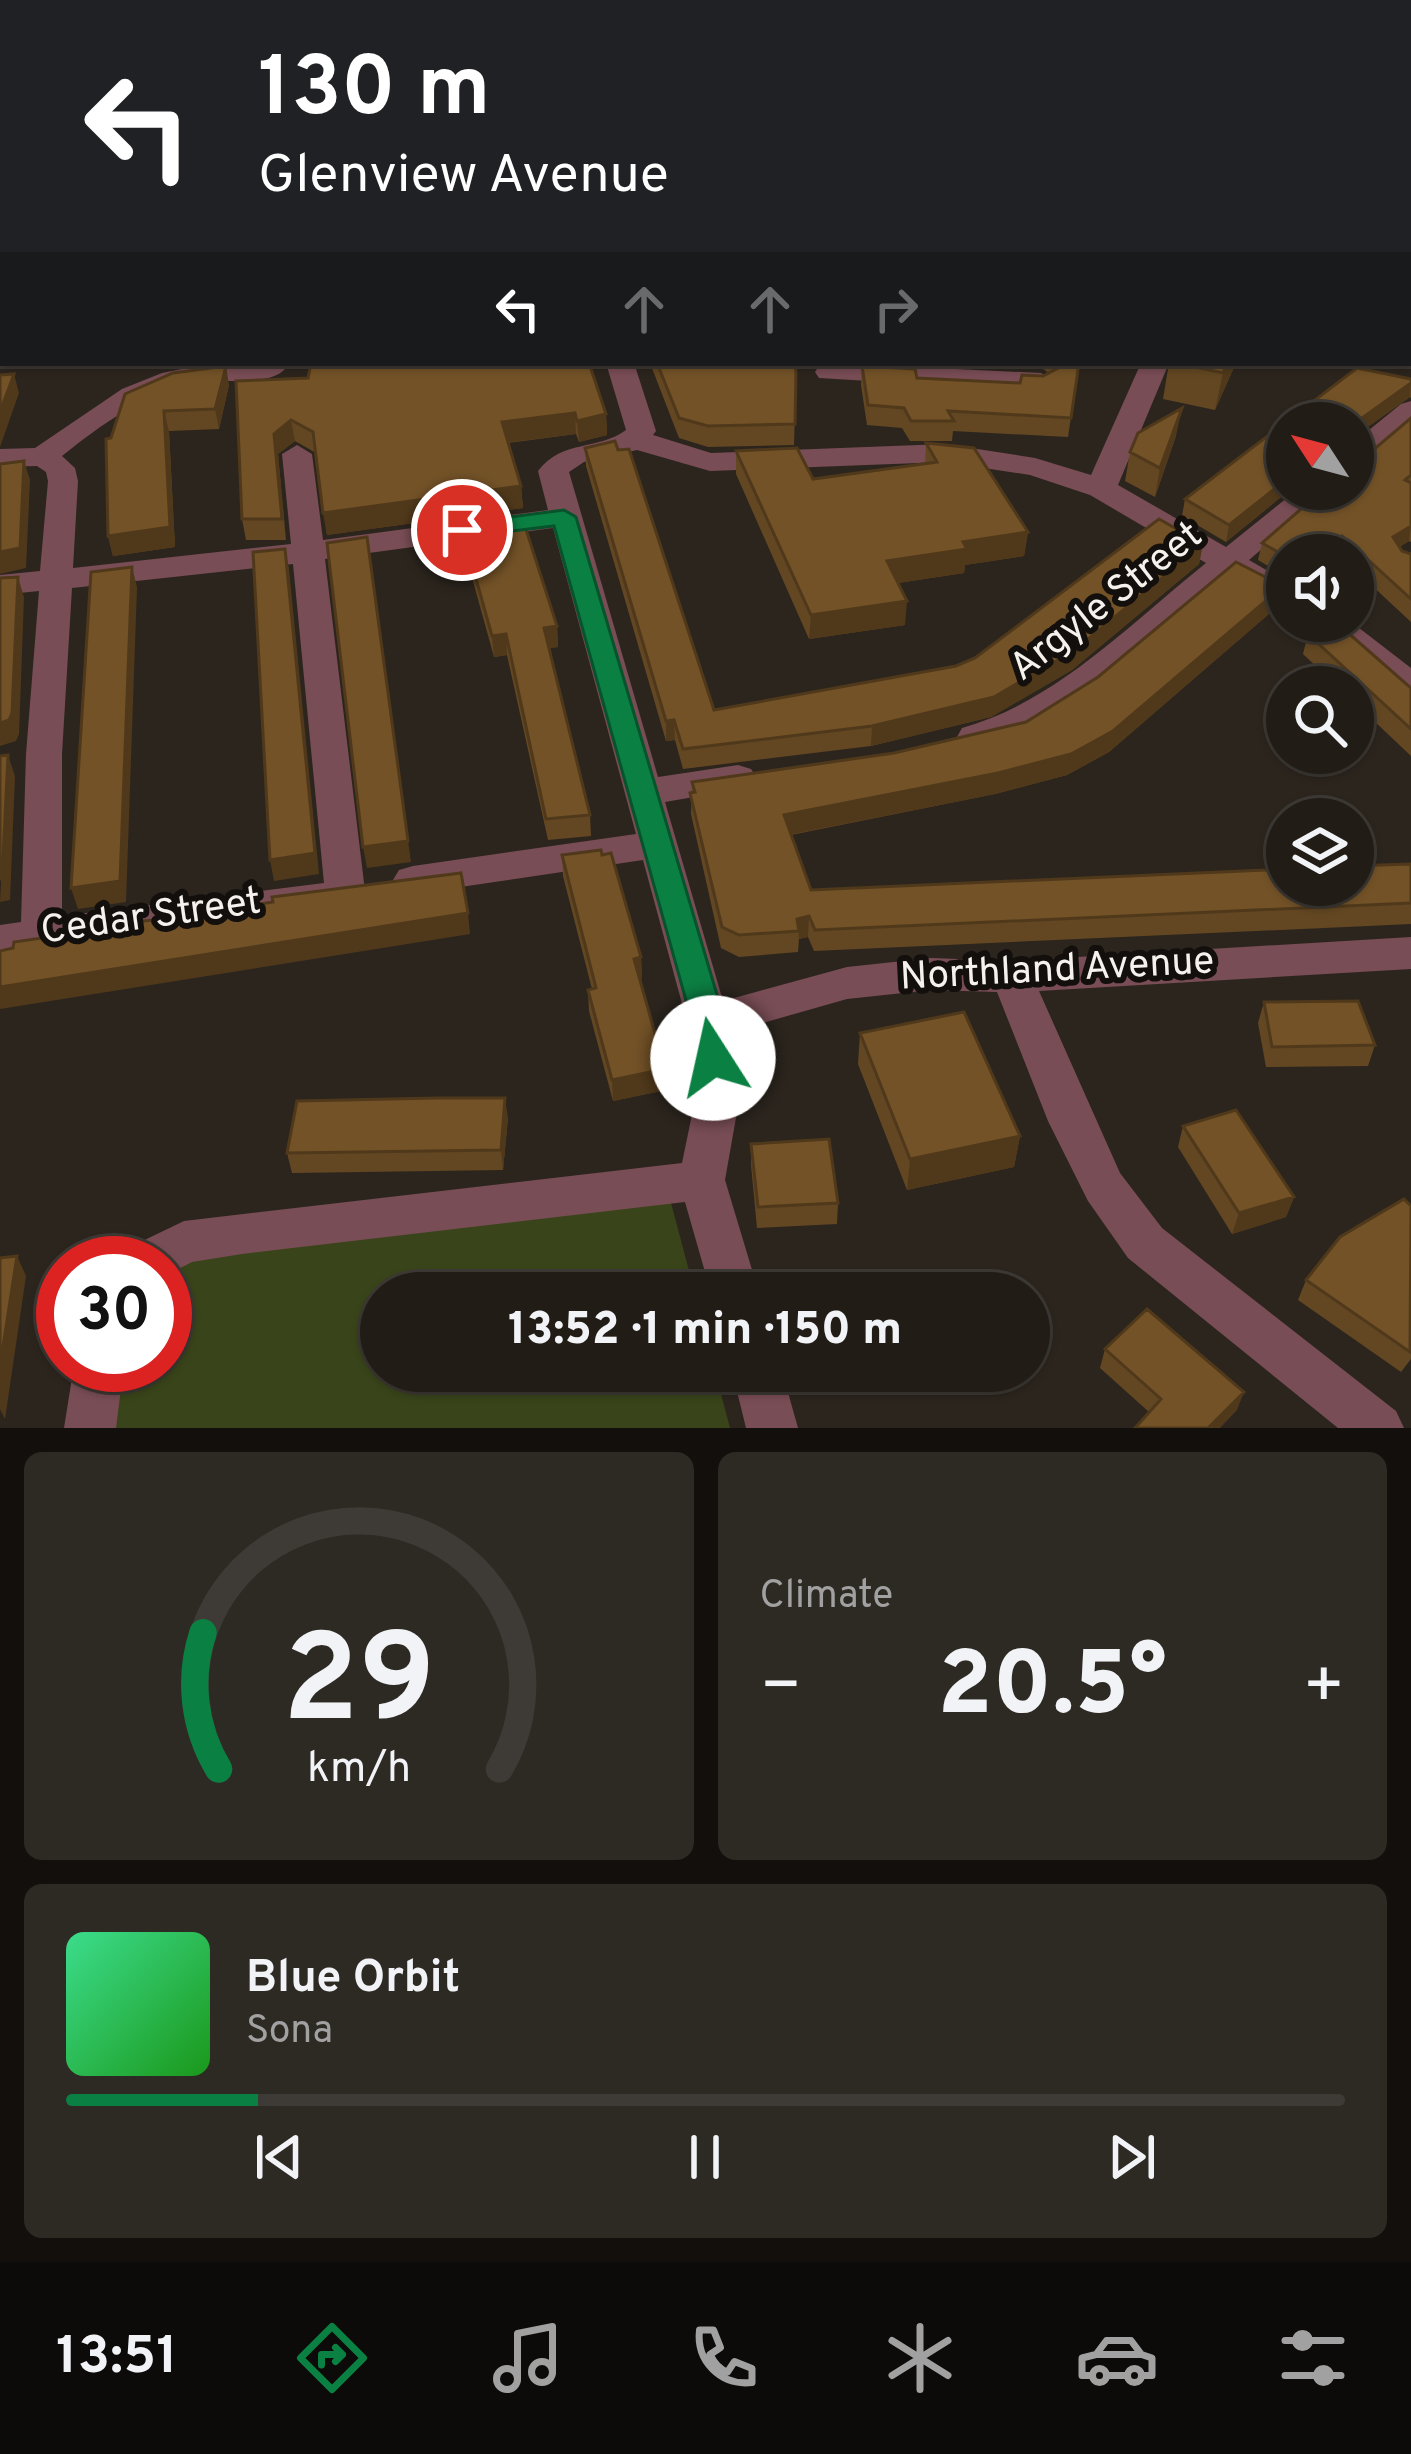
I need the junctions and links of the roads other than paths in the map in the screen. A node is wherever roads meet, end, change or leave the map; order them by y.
1 (271, 366) edge
2 (621, 366) edge
3 (1154, 366) edge
4 (968, 370) edge
5 (830, 372) dead end
6 (1041, 382) edge
7 (1411, 410) edge
8 (636, 440) junction
9 (1374, 441) edge
10 (297, 454) dead end
11 (43, 457) junction
12 (0, 458) edge
13 (1101, 488) junction
14 (1292, 510) edge
15 (564, 517) junction
16 (310, 550) junction
17 (1227, 564) junction
18 (53, 579) junction
19 (0, 585) edge
20 (1266, 585) edge
21 (1355, 642) edge
22 (1411, 686) edge
23 (937, 746) edge
24 (44, 754) junction
25 (0, 760) edge
26 (779, 772) edge
27 (646, 792) junction
28 (659, 844) junction
29 (345, 891) junction
30 (41, 933) junction
31 (0, 940) edge
32 (1411, 952) edge
33 (1012, 976) junction
34 (709, 1022) junction
35 (702, 1180) junction
36 (192, 1241) edge
37 (729, 1272) edge
38 (95, 1392) edge
39 (763, 1392) edge
40 (90, 1428) edge
41 (772, 1428) edge
42 (1378, 1428) edge

1 - 11 street
2 - 8 street
3 - 13 street
4 - 5 street
4 - 6 street
7 - 9 street
8 - 13 street
8 - 15 street
10 - 16 street
11 - 12 street
11 - 18 street
13 - 17 street
14 - 17 street, Argyle Street
15 - 16 street
15 - 27 street
16 - 18 street
16 - 29 street
17 - 20 street
17 - 23 street, Argyle Street
18 - 19 street
18 - 24 street
21 - 22 street
24 - 25 street
24 - 30 street
26 - 27 street
27 - 28 street
28 - 29 street, Cedar Street
28 - 34 street
29 - 30 street, Cedar Street
30 - 31 street, Cedar Street
32 - 33 street, Northland Avenue
33 - 34 street, Northland Avenue
33 - 42 street
34 - 35 street
35 - 36 street
35 - 37 street
38 - 40 street
39 - 41 street

